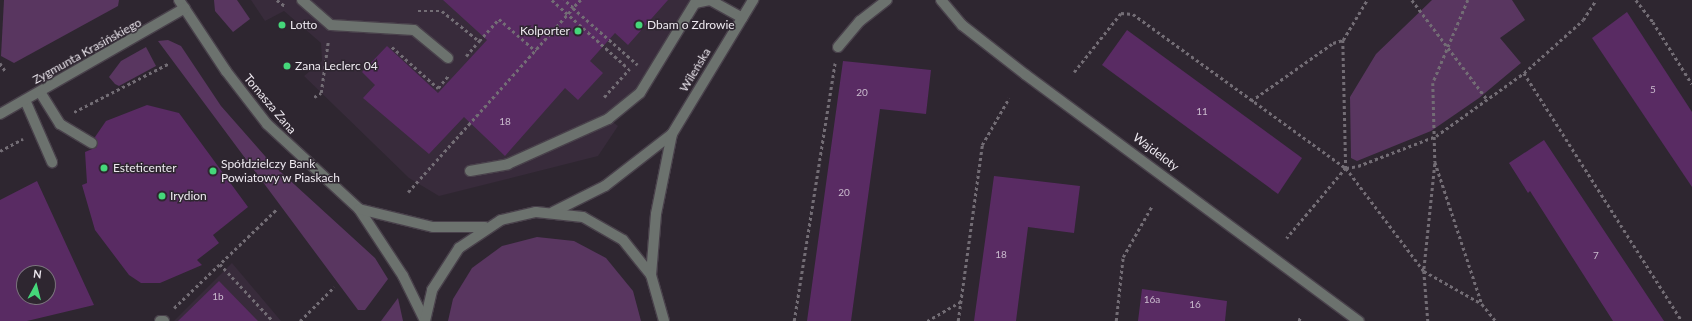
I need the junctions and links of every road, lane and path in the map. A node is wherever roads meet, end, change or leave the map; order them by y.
1 (277, 0) edge
2 (302, 0) edge
3 (552, 0) edge
4 (564, 0) edge
5 (581, 0) edge
6 (710, 0) edge
7 (752, 0) edge
8 (887, 0) edge
9 (941, 0) edge
10 (1367, 0) edge
11 (1412, 0) edge
12 (1468, 0) edge
13 (1596, 0) edge
14 (1636, 0) edge
15 (182, 4) edge
16 (573, 8) junction
17 (288, 9) dead end
18 (411, 11) dead end
19 (742, 18) junction
20 (331, 25) junction
21 (322, 37) dead end
22 (1342, 40) junction
23 (479, 41) junction
24 (328, 42) junction
25 (335, 42) dead end
26 (388, 44) dead end
27 (1447, 46) junction
28 (838, 47) joint
29 (536, 51) junction
30 (448, 58) dead end
31 (464, 58) dead end
32 (0, 63) edge
33 (168, 64) dead end
34 (454, 70) dead end
35 (6, 72) dead end
36 (1074, 72) dead end
37 (1524, 72) junction
38 (651, 76) junction
39 (1692, 84) edge
40 (40, 92) junction
41 (314, 97) dead end
42 (1010, 98) dead end
43 (1486, 98) junction
44 (25, 100) junction
45 (1251, 101) junction
46 (600, 102) dead end
47 (0, 114) edge
48 (58, 120) junction
49 (40, 130) junction
50 (672, 134) junction
51 (1436, 136) junction
52 (92, 142) dead end
53 (0, 152) edge
54 (52, 162) dead end
55 (1435, 162) junction
56 (1346, 168) junction
57 (470, 171) dead end
58 (408, 192) dead end
59 (1152, 206) dead end
60 (276, 209) dead end
61 (359, 209) junction
62 (553, 212) junction
63 (486, 227) junction
64 (1287, 238) dead end
65 (220, 264) junction
66 (1424, 270) junction
67 (651, 275) junction
68 (334, 287) dead end
69 (962, 300) junction
70 (1482, 304) junction
71 (1300, 317) dead end
72 (162, 321) edge
73 (273, 321) edge
74 (300, 321) edge
75 (425, 321) edge
76 (664, 321) edge
77 (794, 321) edge
78 (927, 321) edge
79 (958, 321) edge
80 (1116, 321) edge
81 (1299, 321) edge
82 (1359, 321) edge
83 (1428, 321) edge
84 (1496, 321) edge
85 (1682, 321) edge

1 - 17 path
2 - 20 street
3 - 46 path, bridge
4 - 16 path
5 - 16 path
6 - 19 street
6 - 38 street
7 - 19 street, Wileńska
8 - 28 street
9 - 82 street, Wajdeloty
10 - 22 path
11 - 27 path
12 - 27 path
13 - 37 path
14 - 39 path
15 - 40 street, Zygmunta Krasińskiego
15 - 61 street, Tomasza Zana
16 - 29 path
16 - 38 path
18 - 23 path
19 - 50 street, Wileńska
20 - 24 path
20 - 30 street
21 - 24 path
22 - 45 path
22 - 56 path
23 - 29 path
23 - 31 path
24 - 25 path
24 - 41 path
26 - 34 path
27 - 43 path
27 - 51 path
28 - 77 path
29 - 58 path
32 - 35 path
33 - 48 path
36 - 45 path
37 - 43 path
37 - 85 path
38 - 57 street
40 - 44 street, Zygmunta Krasińskiego
40 - 48 street
42 - 69 path
43 - 51 path
44 - 47 street, Zygmunta Krasińskiego
44 - 49 street
45 - 56 path
48 - 52 street
49 - 53 path
49 - 54 street
50 - 62 street, Wileńska
50 - 67 street, Wileńska
51 - 55 path
51 - 56 path
55 - 66 path
55 - 70 path
56 - 64 path
56 - 66 path
59 - 80 path
60 - 65 path
61 - 63 street, Tomasza Zana
61 - 75 street, Tomasza Zana
62 - 63 street
62 - 67 street
63 - 75 street
65 - 72 path
65 - 73 path
66 - 70 path
66 - 83 path
67 - 76 street
68 - 74 path
69 - 78 path
69 - 79 path
70 - 84 path
71 - 81 path

